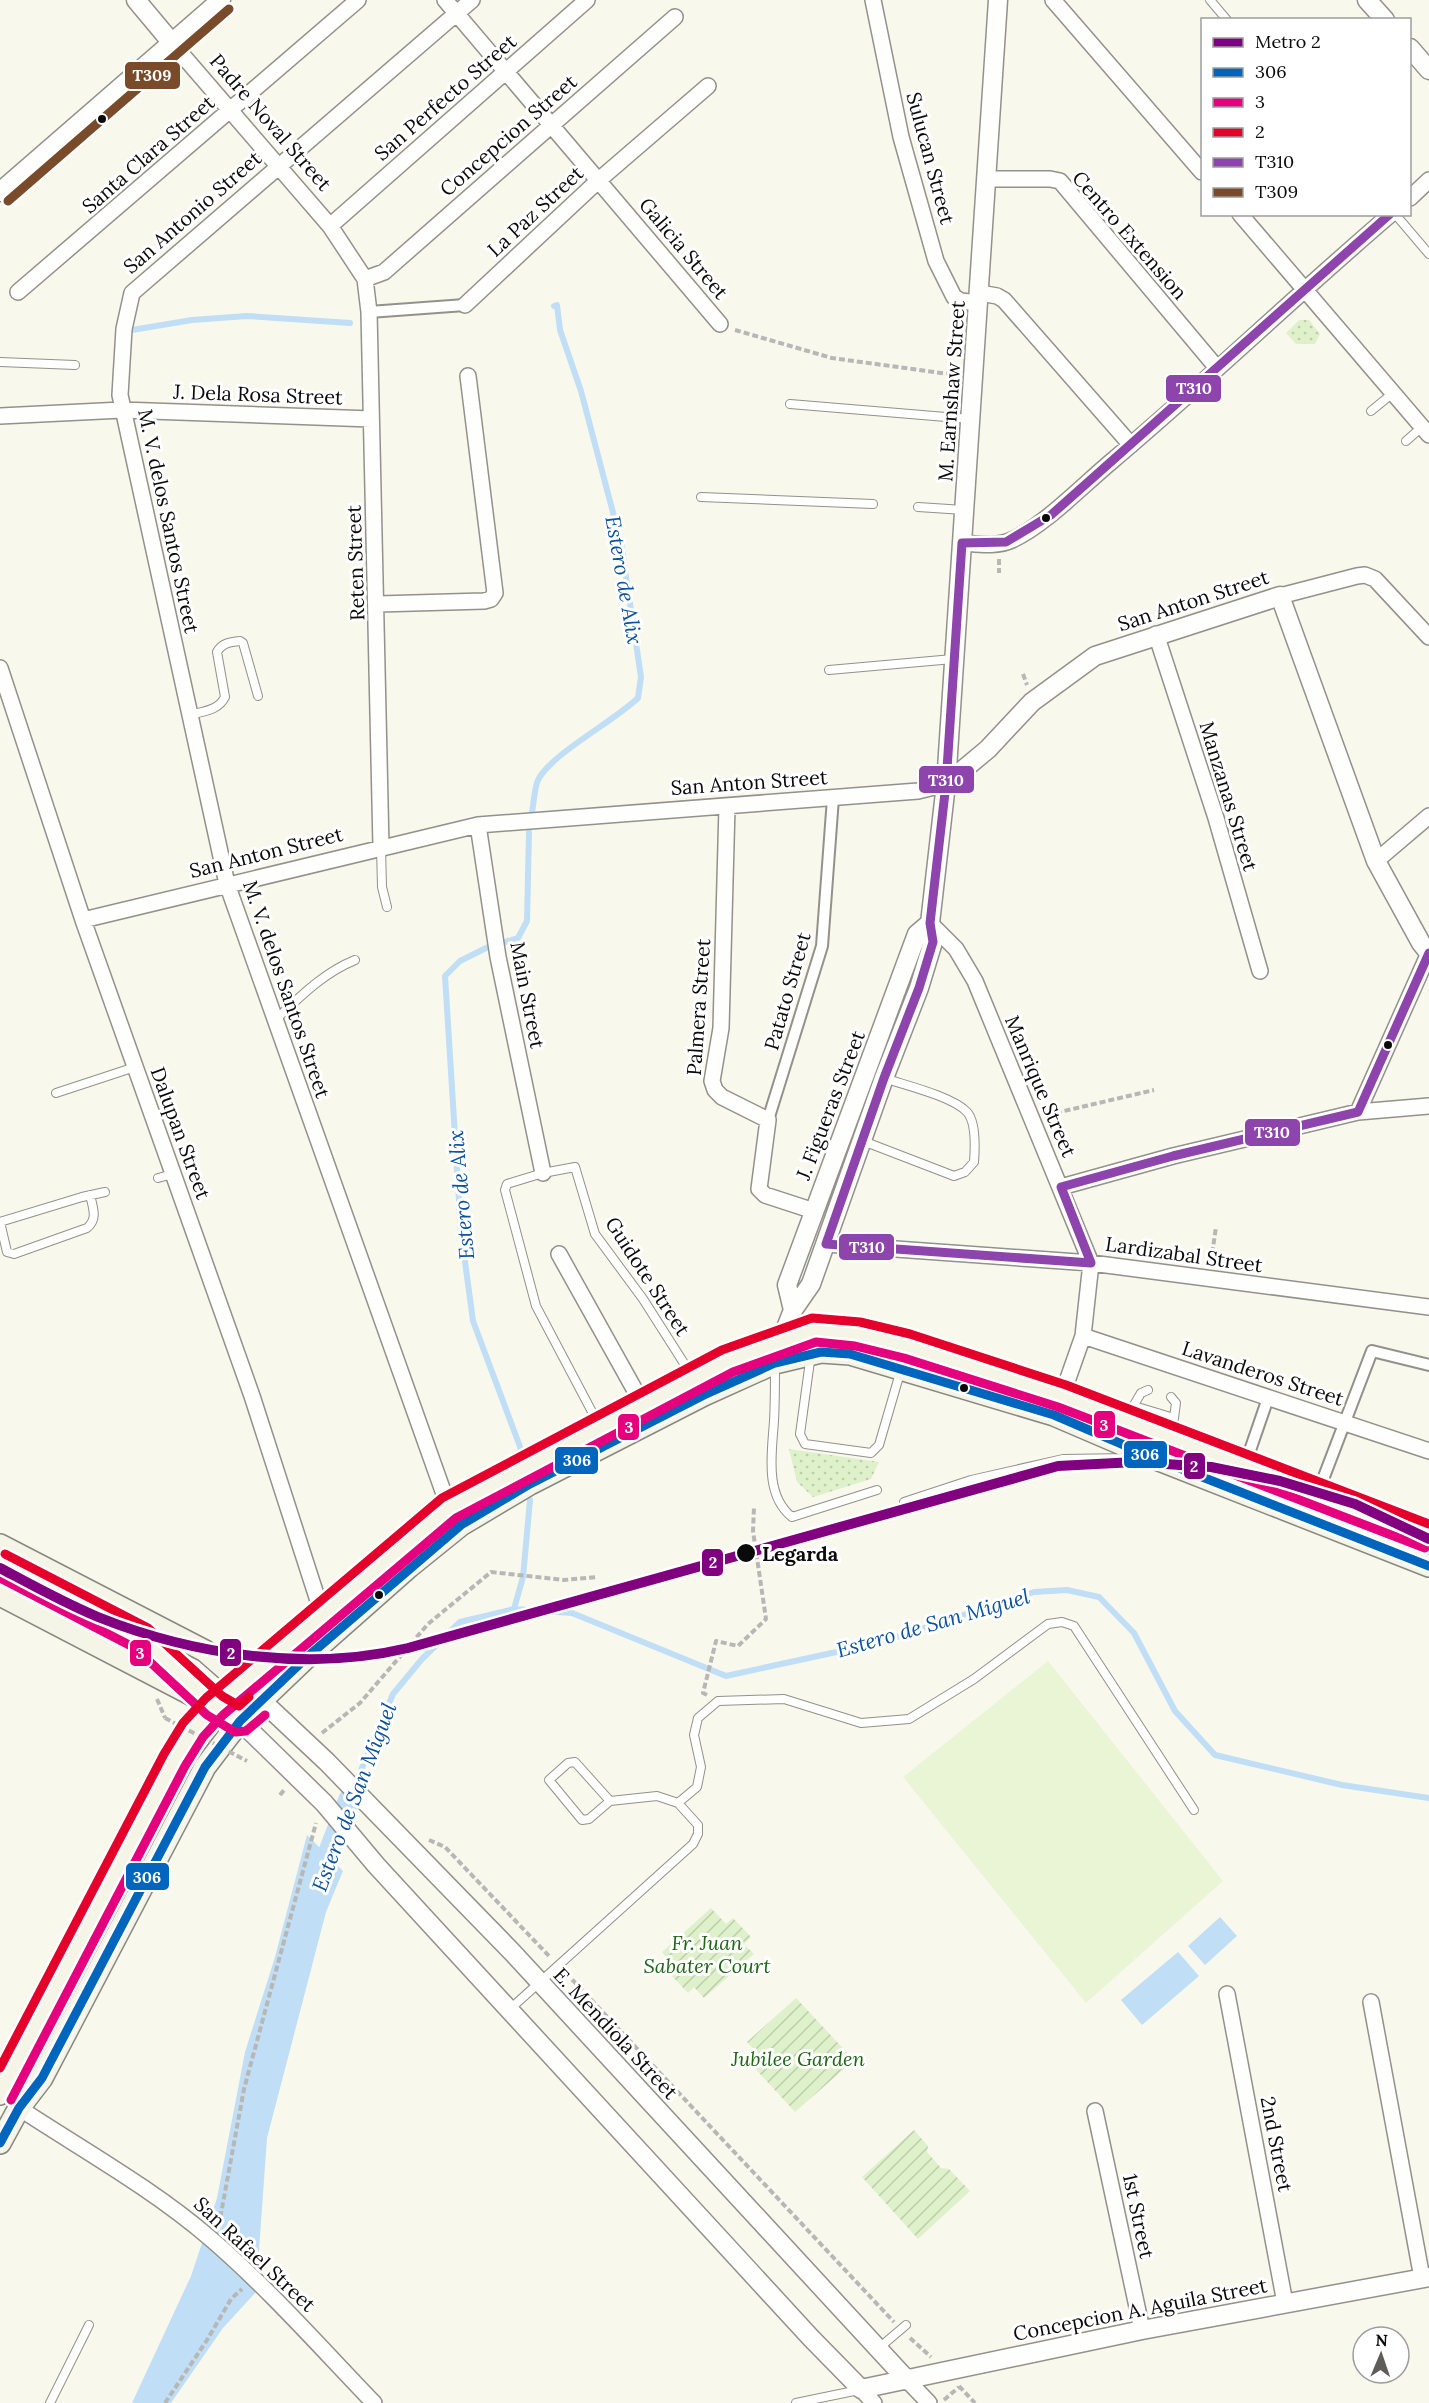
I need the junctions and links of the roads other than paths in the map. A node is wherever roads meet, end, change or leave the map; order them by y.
1 (136, 0) edge
2 (221, 0) edge
3 (358, 0) edge
4 (445, 0) edge
5 (472, 0) edge
6 (588, 0) edge
7 (873, 0) edge
8 (998, 0) edge
9 (1053, 0) edge
10 (1210, 0) edge
11 (1367, 0) edge
12 (457, 13) junction
13 (675, 17) dead end
14 (1225, 18) edge
15 (1382, 18) edge
16 (172, 43) junction
17 (1411, 49) edge
18 (1429, 70) edge
19 (506, 71) junction
20 (708, 86) dead end
21 (231, 110) junction
22 (552, 124) junction
23 (278, 164) junction
24 (1201, 170) edge
25 (988, 179) junction
26 (600, 180) junction
27 (1429, 180) edge
28 (0, 192) edge
29 (1411, 197) edge
30 (1242, 216) edge
31 (1391, 216) edge
32 (1395, 216) edge
33 (330, 226) junction
34 (1429, 254) edge
35 (365, 279) junction
36 (1304, 288) junction
37 (18, 292) dead end
38 (132, 293) joint
39 (980, 298) junction
40 (465, 305) joint
41 (369, 312) junction
42 (720, 324) road end
43 (0, 362) edge
44 (75, 365) dead end
45 (1217, 368) junction
46 (468, 376) dead end
47 (1393, 393) junction
48 (790, 404) dead end
49 (122, 410) junction
50 (1371, 411) dead end
51 (0, 416) edge
52 (371, 419) junction
53 (972, 419) junction
54 (1426, 431) edge
55 (1406, 441) dead end
56 (1131, 445) junction
57 (701, 497) dead end
58 (873, 504) dead end
59 (918, 507) dead end
60 (965, 510) junction
61 (962, 543) junction
62 (1280, 596) junction
63 (378, 604) junction
64 (1156, 634) junction
65 (1429, 637) edge
66 (955, 659) junction
67 (0, 668) edge
68 (829, 670) dead end
69 (258, 696) dead end
70 (190, 715) junction
71 (946, 784) junction
72 (833, 798) junction
73 (727, 807) junction
74 (1429, 816) edge
75 (478, 825) junction
76 (381, 847) junction
77 (1376, 861) junction
78 (227, 884) junction
79 (387, 907) dead end
80 (83, 920) junction
81 (930, 922) junction
82 (1429, 953) edge
83 (355, 960) dead end
84 (1260, 971) dead end
85 (275, 1020) junction
86 (135, 1067) junction
87 (884, 1078) junction
88 (56, 1093) dead end
89 (1429, 1106) edge
90 (1358, 1112) junction
91 (768, 1120) junction
92 (843, 1134) junction
93 (863, 1141) junction
94 (543, 1173) junction
95 (1061, 1187) junction
96 (105, 1192) dead end
97 (90, 1196) junction
98 (814, 1211) junction
99 (0, 1222) edge
100 (826, 1244) junction
101 (559, 1254) dead end
102 (1091, 1263) junction
103 (1429, 1307) edge
104 (793, 1310) junction
105 (814, 1330) junction
106 (1083, 1336) junction
107 (781, 1341) junction
108 (908, 1346) junction
109 (812, 1353) junction
110 (775, 1363) junction
111 (1429, 1365) edge
112 (901, 1368) junction
113 (699, 1387) junction
114 (1148, 1390) dead end
115 (1171, 1397) dead end
116 (1268, 1398) junction
117 (1058, 1406) junction
118 (648, 1414) junction
119 (1174, 1418) junction
120 (1343, 1421) junction
121 (1124, 1422) junction
122 (604, 1435) junction
123 (1172, 1439) junction
124 (1133, 1449) junction
125 (1429, 1451) edge
126 (1167, 1464) junction
127 (1245, 1465) junction
128 (877, 1490) dead end
129 (1317, 1496) junction
130 (904, 1502) dead end
131 (449, 1508) junction
132 (1429, 1537) edge
133 (0, 1545) edge
134 (0, 1565) edge
135 (1429, 1566) edge
136 (0, 1596) edge
137 (322, 1613) junction
138 (243, 1684) junction
139 (262, 1701) junction
140 (215, 1706) junction
141 (240, 1721) junction
142 (610, 1801) junction
143 (678, 1803) junction
144 (1194, 1810) dead end
145 (539, 1983) junction
146 (1227, 1994) dead end
147 (1371, 2002) dead end
148 (510, 2009) junction
149 (0, 2096) edge
150 (19, 2108) junction
151 (1095, 2111) dead end
152 (0, 2143) edge
153 (1425, 2278) edge
154 (1285, 2303) junction
155 (89, 2325) dead end
156 (903, 2327) road end
157 (1142, 2330) junction
158 (879, 2349) junction
159 (908, 2381) junction
160 (861, 2389) junction
161 (50, 2403) edge
162 (374, 2403) edge
163 (796, 2403) edge
164 (874, 2403) edge
165 (929, 2403) edge

1 - 16 street, Padre Noval Street
2 - 16 street
3 - 21 street, Santa Clara Street
4 - 12 street, Galicia Street
5 - 12 street, San Antonio Street
6 - 19 street, San Perfecto Street
7 - 39 street, Sulucan Street
8 - 25 street, M. Earnshaw Street
9 - 24 street
10 - 14 lane
11 - 15 street
12 - 19 street, Galicia Street
12 - 23 street, San Antonio Street
13 - 22 street, Concepcion Street
16 - 21 street, Padre Noval Street
16 - 28 street
17 - 18 street
19 - 22 street, Galicia Street
19 - 33 street, San Perfecto Street
20 - 26 street, La Paz Street
21 - 23 street, Padre Noval Street
21 - 37 street, Santa Clara Street
22 - 26 street, Galicia Street
22 - 35 street, Concepcion Street
23 - 33 street, Padre Noval Street
23 - 38 street, San Antonio Street
25 - 39 street, M. Earnshaw Street
25 - 45 street, Centro Extension
26 - 40 street, La Paz Street
26 - 42 street, Galicia Street
27 - 29 street
30 - 36 street
31 - 36 street
32 - 34 lane
33 - 35 street, Padre Noval Street
35 - 41 street, Reten Street
36 - 45 street
36 - 47 street
38 - 49 street, M. V. delos Santos Street
39 - 53 street, M. Earnshaw Street
39 - 56 street, Sulucan Street
40 - 41 street, La Paz Street
41 - 52 street, Reten Street
43 - 44 lane
45 - 56 street
46 - 63 street
47 - 50 lane
47 - 54 street
48 - 53 lane
49 - 51 street, J. Dela Rosa Street
49 - 52 street, J. Dela Rosa Street
49 - 70 street, M. V. delos Santos Street
52 - 63 street, Reten Street
53 - 60 street, M. Earnshaw Street
54 - 55 lane
56 - 61 street
57 - 58 lane
59 - 60 lane
60 - 61 street, M. Earnshaw Street
61 - 66 street, M. Earnshaw Street
62 - 64 street, San Anton Street
62 - 65 street, San Anton Street
62 - 77 street
63 - 76 street, Reten Street
64 - 71 street, San Anton Street
64 - 84 street, Manzanas Street
66 - 68 lane
66 - 71 street, M. Earnshaw Street
67 - 80 street, Dalupan Street
69 - 70 lane
70 - 78 street, M. V. delos Santos Street
71 - 72 street, San Anton Street
71 - 81 street, J. Figueras Street
72 - 73 street, San Anton Street
72 - 91 street, Patato Street
73 - 75 street, San Anton Street
73 - 91 street, Palmera Street
74 - 77 street
75 - 76 street, San Anton Street
75 - 94 street, Main Street
76 - 78 street, San Anton Street
76 - 79 lane
77 - 82 street
78 - 80 street, San Anton Street
78 - 85 street, M. V. delos Santos Street
80 - 86 street, Dalupan Street
81 - 87 street, J. Figueras Street
81 - 92 street, J. Figueras Street
81 - 95 street, Manrique Street
82 - 90 street
83 - 85 lane
85 - 131 street, M. V. delos Santos Street
86 - 88 lane
86 - 137 street, Dalupan Street
87 - 93 street, J. Figueras Street
87 - 93 lane
89 - 90 street
90 - 95 street
91 - 98 street
92 - 93 street
92 - 98 street, J. Figueras Street
93 - 100 street, J. Figueras Street
94 - 113 lane, Guidote Street
94 - 122 lane
95 - 102 street, Manrique Street
96 - 97 lane
97 - 99 lane
97 - 99 lane
98 - 104 street, J. Figueras Street
100 - 102 street, Lardizabal Street
100 - 104 street, J. Figueras Street
101 - 118 street
102 - 103 street, Lardizabal Street
102 - 106 street, Manrique Street
104 - 107 street, J. Figueras Street
105 - 107 main road
105 - 108 main road
105 - 109 lane
106 - 116 street, Lavanderos Street
106 - 117 street, Manrique Street
107 - 110 street, J. Figueras Street
107 - 113 main road
108 - 112 lane
108 - 117 main road
109 - 110 main road
109 - 112 main road
109 - 112 lane
110 - 113 main road
110 - 128 lane
111 - 120 street
112 - 117 main road
113 - 118 main road
114 - 121 lane
115 - 119 lane
116 - 120 street, Lavanderos Street
116 - 127 street
117 - 121 main road
118 - 122 main road
119 - 121 lane
119 - 123 lane
120 - 125 street, Lavanderos Street
120 - 129 street
121 - 123 main road
121 - 124 main road
122 - 131 main road
122 - 139 main road
123 - 126 lane
123 - 127 main road
124 - 126 main road
124 - 130 lane
126 - 135 main road
127 - 129 main road
129 - 132 main road
131 - 137 main road
133 - 138 main road
134 - 140 main road
136 - 140 main road
137 - 138 main road
138 - 139 main road
138 - 140 main road
139 - 141 main road
139 - 145 street, E. Mendiola Street
140 - 141 main road
140 - 149 main road
141 - 148 street
141 - 150 main road
142 - 142 lane
142 - 143 lane
143 - 144 lane
143 - 145 lane
145 - 148 lane
145 - 158 street, E. Mendiola Street
146 - 154 street, 2nd Street
147 - 153 street
148 - 160 street
149 - 150 street, San Rafael Street
150 - 152 main road
150 - 162 street, San Rafael Street
151 - 157 street, 1st Street
153 - 154 street, Concepcion A. Aguila Street
154 - 157 street, Concepcion A. Aguila Street
155 - 161 lane
156 - 158 lane
157 - 159 street, Concepcion A. Aguila Street
158 - 159 street, E. Mendiola Street
159 - 160 street, Concepcion A. Aguila Street
159 - 165 street, E. Mendiola Street
160 - 163 lane
160 - 164 street

